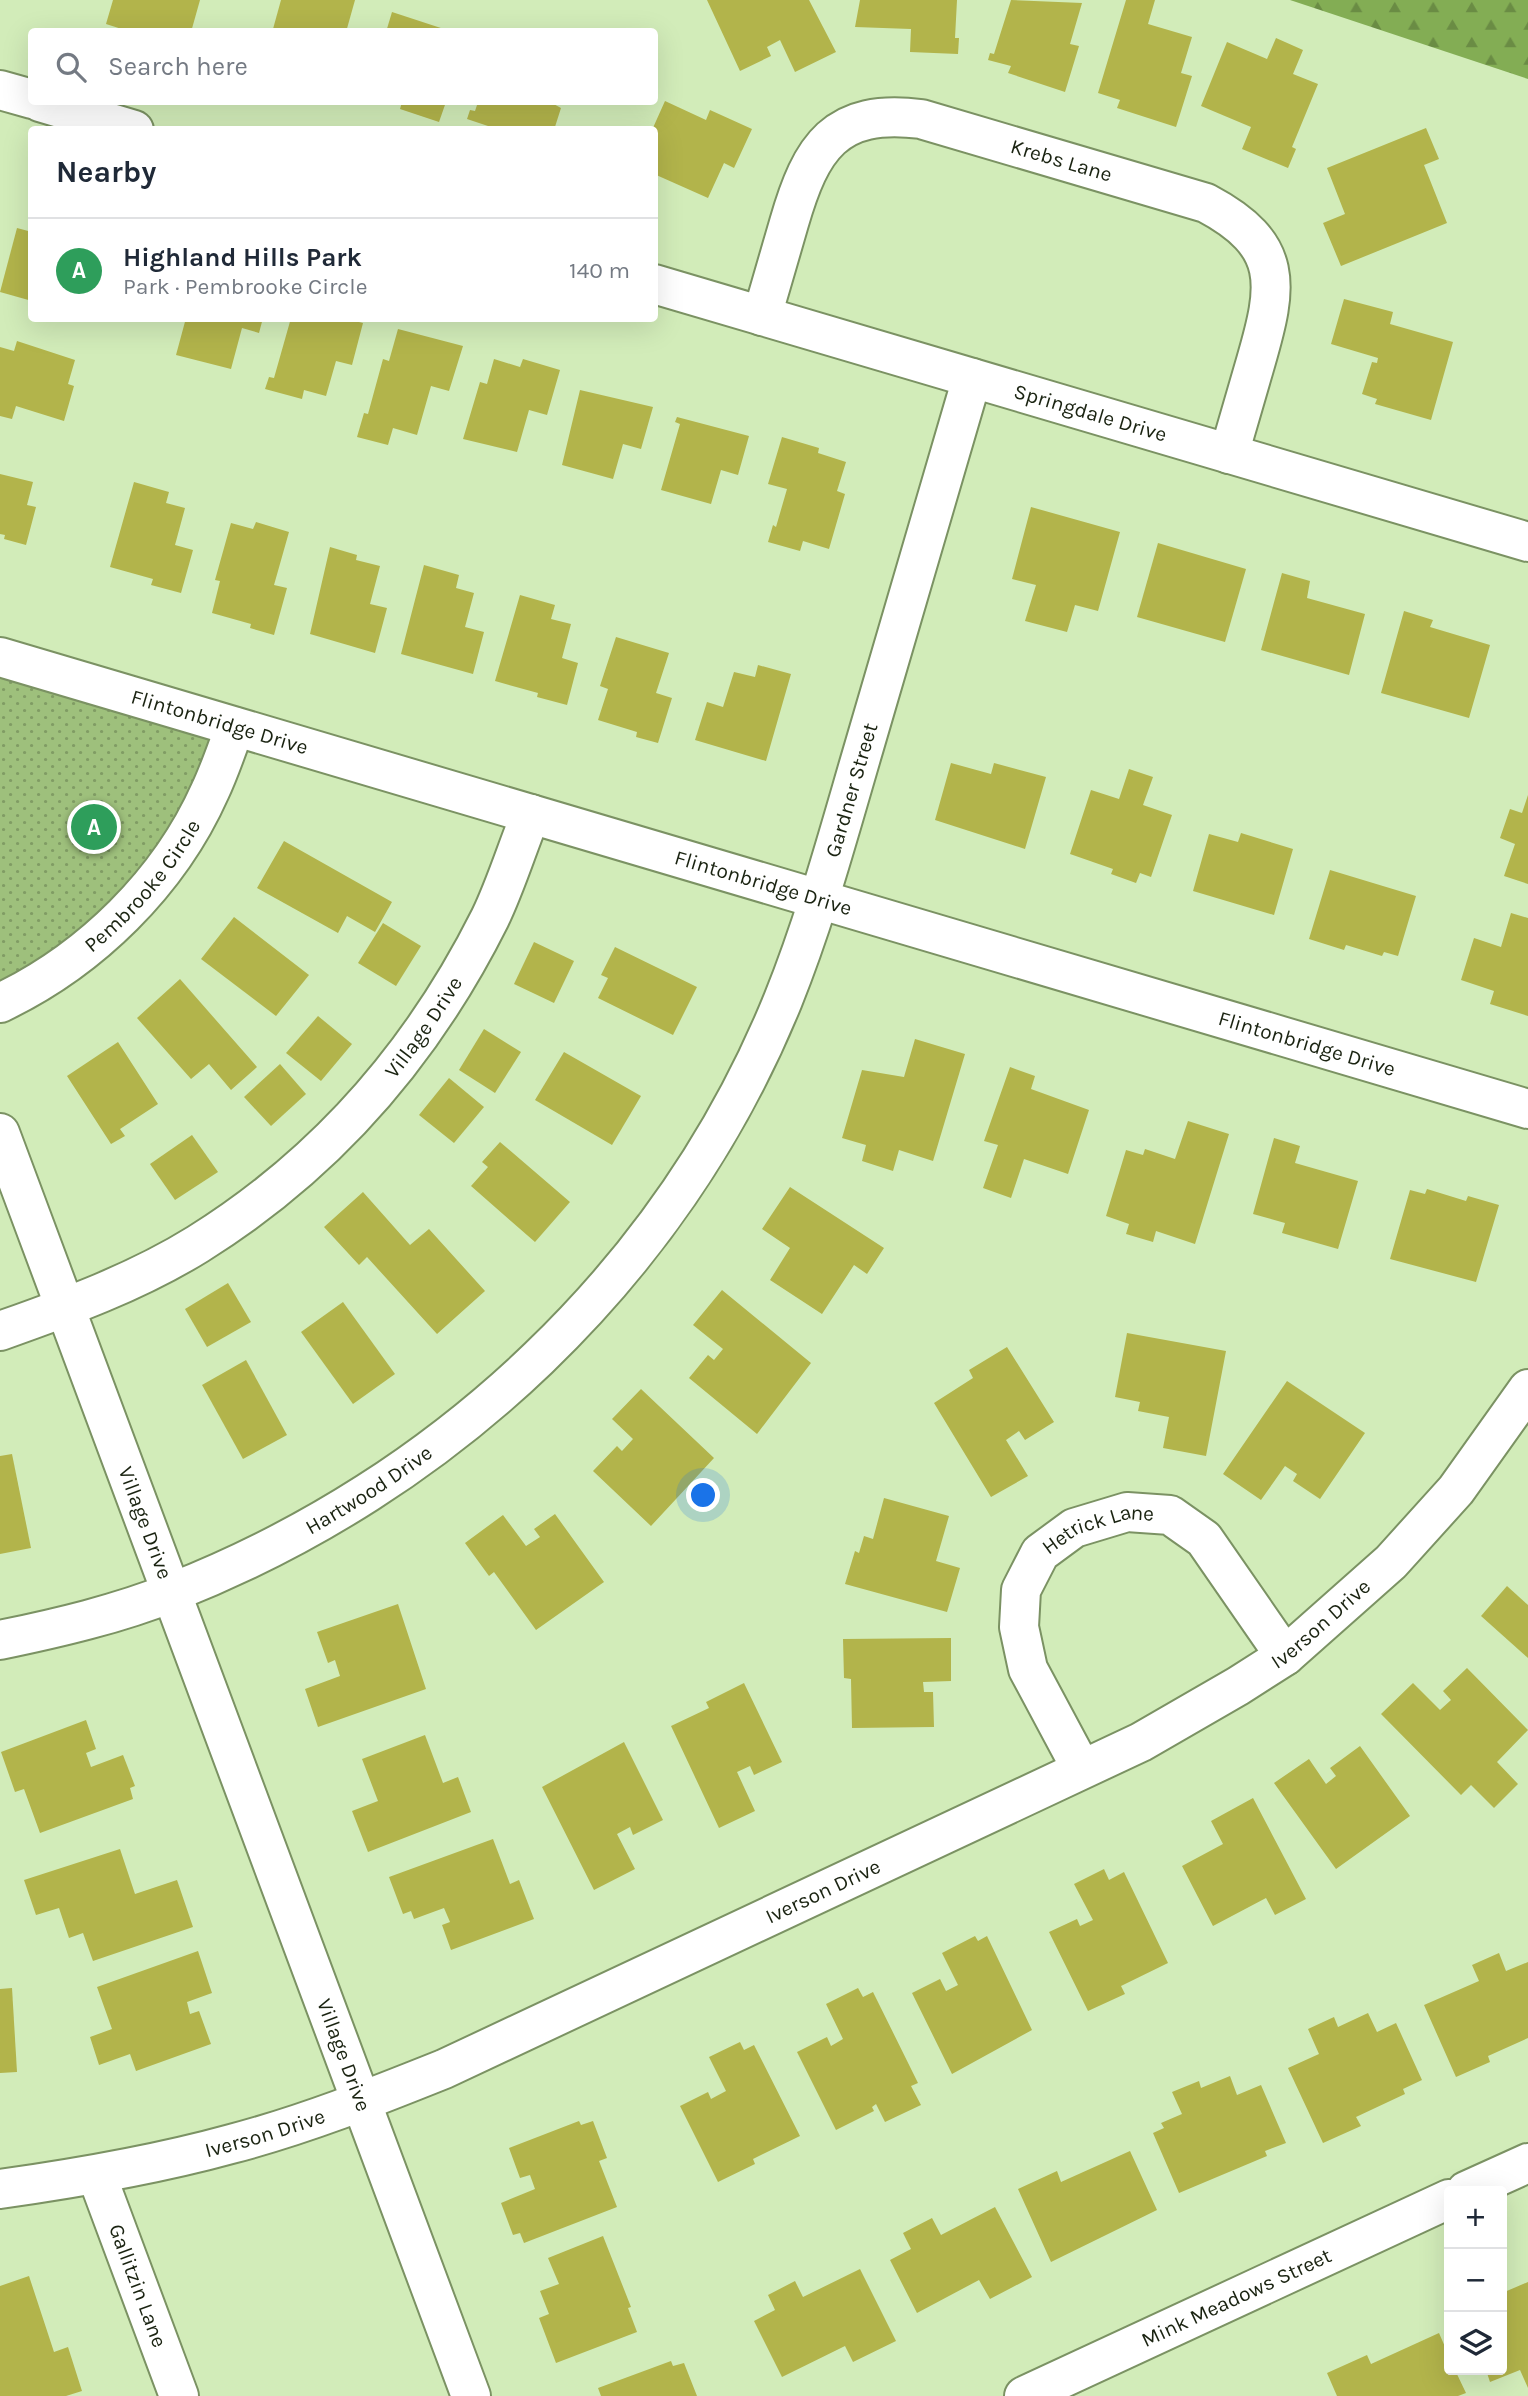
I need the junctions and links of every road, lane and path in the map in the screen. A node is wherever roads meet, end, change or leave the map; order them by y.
1 (0, 90) edge
2 (28, 98) edge
3 (50, 105) edge
4 (121, 126) edge
5 (658, 285) edge
6 (762, 316) junction
7 (972, 377) junction
8 (1229, 454) junction
9 (1528, 542) edge
10 (0, 657) edge
11 (235, 727) junction
12 (531, 814) junction
13 (819, 900) junction
14 (0, 1003) edge
15 (1528, 1109) edge
16 (0, 1133) edge
17 (660, 1219) joint
18 (65, 1308) junction
19 (0, 1331) edge
20 (1528, 1389) edge
21 (172, 1593) junction
22 (0, 1640) edge
23 (1285, 1656) junction
24 (1081, 1768) junction
25 (361, 2102) junction
26 (1528, 2163) edge
27 (97, 2175) junction
28 (1477, 2186) edge
29 (0, 2189) edge
30 (1444, 2201) edge
31 (178, 2396) edge
32 (471, 2396) edge
33 (1024, 2396) edge

1 - 2 street
3 - 4 street
5 - 6 street, Springdale Drive
6 - 7 street, Springdale Drive
6 - 8 street, Krebs Lane
7 - 8 street, Springdale Drive
7 - 13 street, Gardner Street
8 - 9 street, Springdale Drive
10 - 11 street, Flintonbridge Drive
11 - 12 street, Flintonbridge Drive
11 - 14 street, Pembrooke Circle
12 - 13 street, Flintonbridge Drive
12 - 18 street, Village Drive
13 - 15 street, Flintonbridge Drive
13 - 17 street, Gardner Street
16 - 18 street
17 - 21 street, Hartwood Drive
18 - 19 street
18 - 21 street, Village Drive
20 - 23 street, Iverson Drive
21 - 22 street, Hartwood Drive
21 - 25 street, Village Drive
23 - 24 street, Iverson Drive
23 - 24 street, Hetrick Lane
24 - 25 street, Iverson Drive
25 - 27 street, Iverson Drive
25 - 32 street, Village Drive
26 - 28 street
27 - 29 street, Iverson Drive
27 - 31 street, Gallitzin Lane
30 - 33 street, Mink Meadows Street

